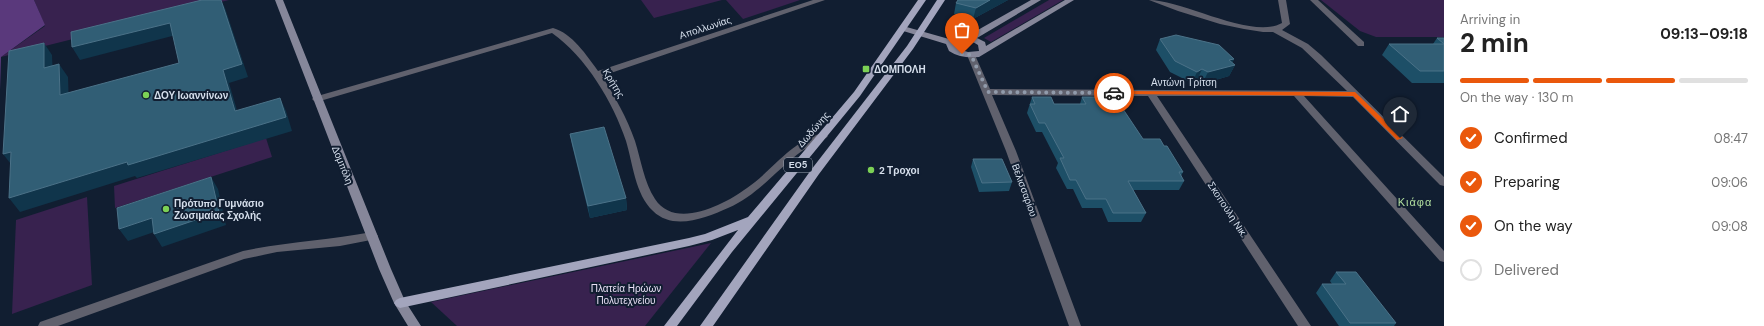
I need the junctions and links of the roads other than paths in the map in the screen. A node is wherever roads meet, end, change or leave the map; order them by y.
1 (279, 0) edge
2 (821, 0) edge
3 (922, 0) edge
4 (942, 0) edge
5 (1037, 0) edge
6 (1070, 0) edge
7 (1153, 0) edge
8 (1282, 0) edge
9 (1314, 0) edge
10 (903, 28) junction
11 (1276, 30) junction
12 (920, 33) junction
13 (971, 38) junction
14 (950, 42) junction
15 (1361, 44) dead end
16 (983, 51) junction
17 (971, 55) junction
18 (596, 74) junction
19 (988, 92) junction
20 (1151, 93) junction
21 (1296, 94) junction
22 (1355, 94) junction
23 (317, 99) junction
24 (823, 136) junction
25 (1444, 183) edge
26 (751, 220) junction
27 (372, 236) junction
28 (1444, 258) edge
29 (400, 303) junction
30 (44, 326) edge
31 (416, 326) edge
32 (670, 326) edge
33 (706, 326) edge
34 (1074, 326) edge
35 (1305, 326) edge

1 - 23 main road, Δομπόλη
2 - 18 street, Απολλωνίας
3 - 10 main road, Δωδώνης / ΕΟ5
4 - 12 main road, ΕΟ5
5 - 13 main road
6 - 16 main road
7 - 11 street
8 - 11 street
9 - 15 street
10 - 12 main road
10 - 24 main road, Δωδώνης / ΕΟ5
11 - 22 street
12 - 14 main road
12 - 33 main road, ΕΟ5
13 - 14 main road
13 - 16 main road
14 - 17 main road
16 - 17 main road
17 - 19 street, Βελισσαρίου
18 - 23 street, Κρήτης
18 - 24 street, Κρήτης
19 - 20 street, Αντώνη Τρίτση
19 - 34 street, Βελισσαρίου
20 - 21 street, Αντώνη Τρίτση
20 - 35 street, Σκοπούλη Νικ.
21 - 22 street, Αντώνη Τρίτση
21 - 28 street
22 - 25 street
23 - 27 main road, Δομπόλη
24 - 26 main road, Δωδώνης / ΕΟ5
26 - 29 main road
26 - 32 main road, Δωδώνης / ΕΟ5
27 - 29 main road, Δομπόλη
27 - 30 street
29 - 31 main road, Δομπόλη

